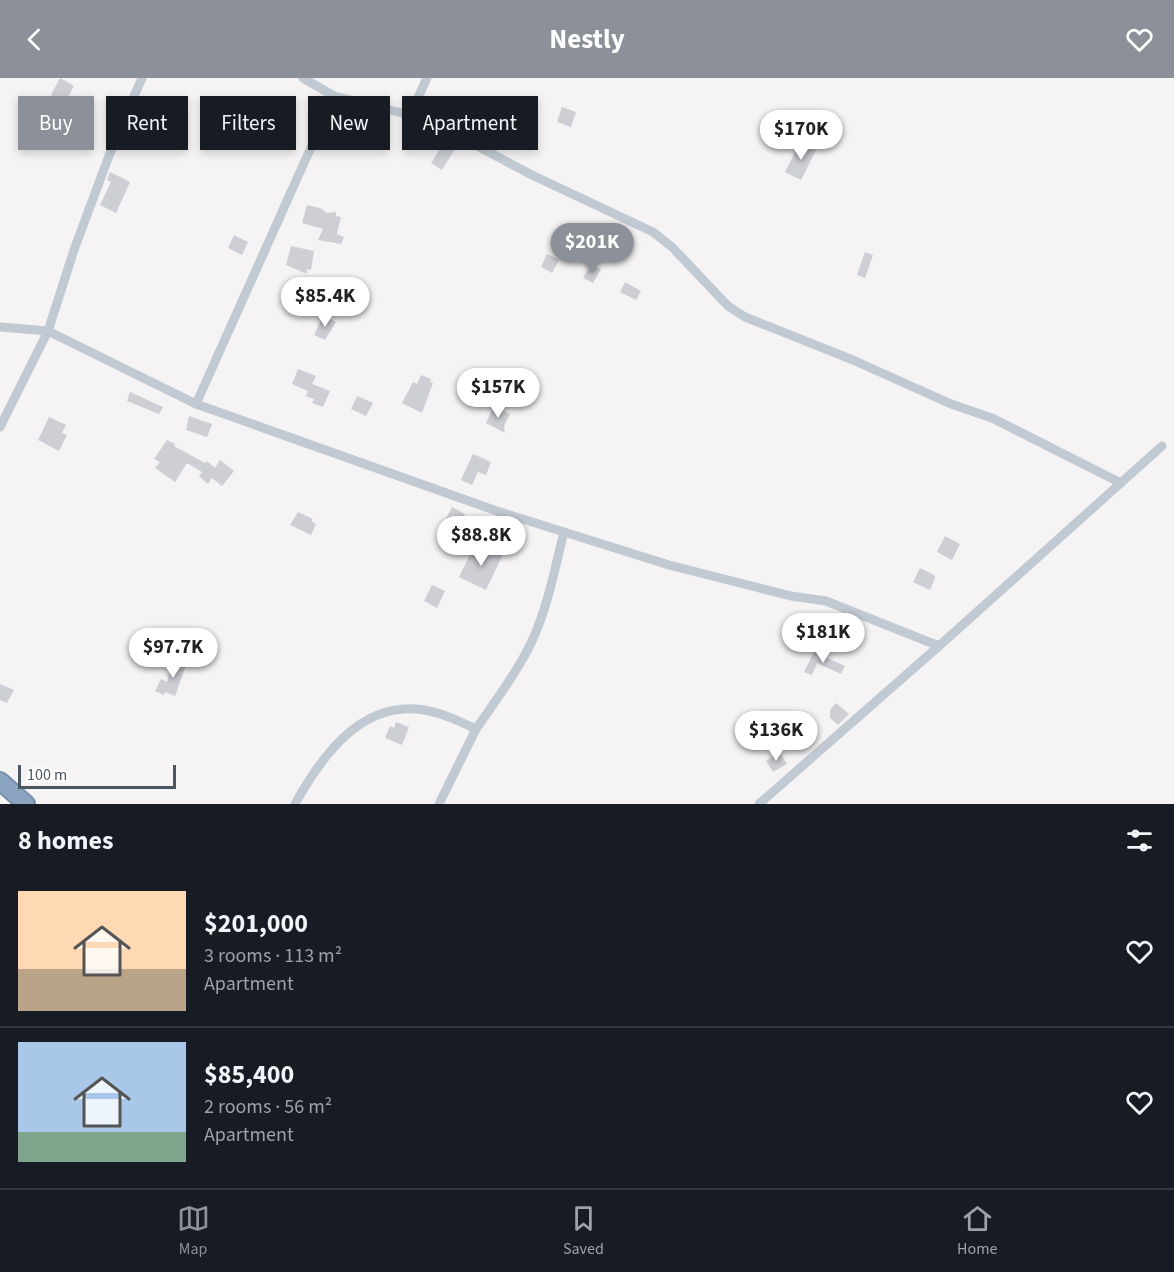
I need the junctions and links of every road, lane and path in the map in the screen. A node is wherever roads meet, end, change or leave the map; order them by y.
1 (142, 78) edge
2 (303, 78) edge
3 (427, 78) edge
4 (334, 96) edge
5 (419, 96) edge
6 (310, 150) edge
7 (485, 150) edge
8 (0, 327) edge
9 (48, 331) junction
10 (196, 404) junction
11 (0, 428) edge
12 (1162, 446) dead end
13 (1121, 483) junction
14 (564, 532) junction
15 (939, 646) junction
16 (476, 729) junction
17 (0, 781) edge
18 (26, 804) edge
19 (295, 804) edge
20 (439, 804) edge
21 (759, 804) edge

1 - 9 street
2 - 4 street
3 - 5 street
6 - 10 street
7 - 13 street
8 - 9 street
9 - 10 street
9 - 11 street
10 - 14 street
12 - 13 street
13 - 15 street
14 - 15 street
14 - 16 street
15 - 21 street
16 - 19 street
16 - 20 street
17 - 18 highway

